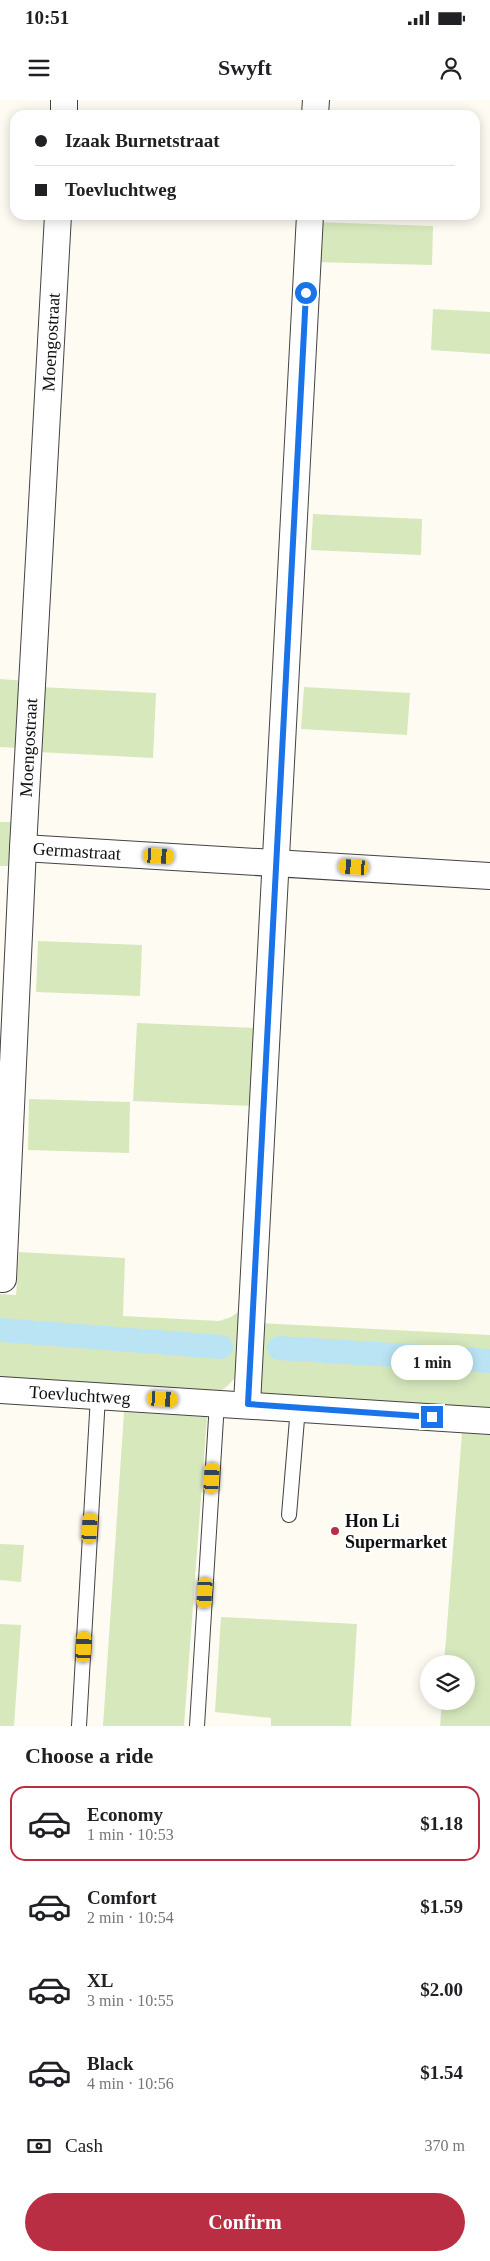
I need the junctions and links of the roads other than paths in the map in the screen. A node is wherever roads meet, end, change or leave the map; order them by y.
1 (58, 220) edge
2 (310, 220) edge
3 (22, 848) junction
4 (276, 862) junction
5 (490, 876) edge
6 (2, 1279) dead end
7 (0, 1390) edge
8 (98, 1396) junction
9 (217, 1402) junction
10 (248, 1404) junction
11 (298, 1407) junction
12 (490, 1421) edge
13 (290, 1515) dead end
14 (79, 1726) edge
15 (197, 1726) edge

1 - 3 street, Moengostraat
2 - 4 street
3 - 4 street, Germastraat
3 - 6 street, Moengostraat
4 - 5 street, Germastraat
4 - 10 street
7 - 8 street, Toevluchtweg
8 - 9 street, Toevluchtweg
8 - 14 lane
9 - 10 street, Toevluchtweg
9 - 15 lane
10 - 11 street, Toevluchtweg
11 - 12 street, Toevluchtweg
11 - 13 lane

